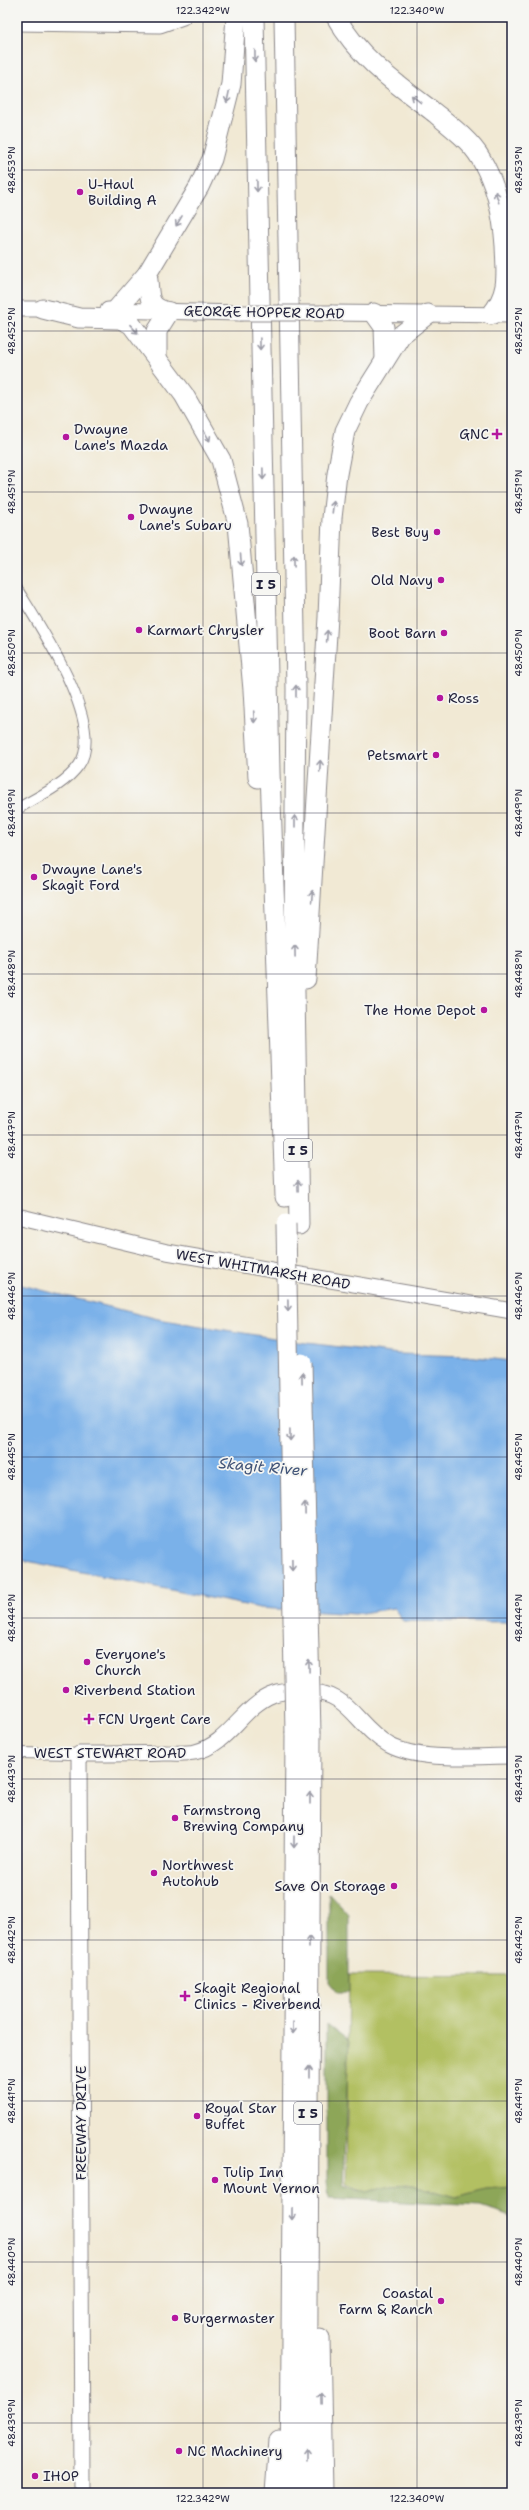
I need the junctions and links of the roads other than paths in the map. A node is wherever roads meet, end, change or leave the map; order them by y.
1 (236, 17) edge
2 (254, 17) edge
3 (284, 17) edge
4 (336, 17) edge
5 (181, 19) edge
6 (17, 23) edge
7 (147, 274) junction
8 (509, 283) edge
9 (17, 309) edge
10 (44, 309) junction
11 (116, 310) junction
12 (169, 312) junction
13 (374, 313) junction
14 (428, 314) junction
15 (491, 315) junction
16 (512, 315) edge
17 (157, 357) junction
18 (385, 360) junction
19 (17, 590) edge
20 (17, 809) edge
21 (296, 1074) junction
22 (284, 1150) junction
23 (17, 1216) edge
24 (292, 1224) junction
25 (512, 1311) edge
26 (303, 1733) junction
27 (17, 1753) edge
28 (79, 1754) junction
29 (512, 1756) edge
30 (308, 2104) junction
31 (292, 2274) junction
32 (82, 2493) edge
33 (275, 2493) edge
34 (290, 2493) edge
35 (307, 2493) edge
36 (324, 2493) edge

1 -> 7 highway
2 -> 22 highway, I 5
21 -> 3 highway, I 5
8 -> 4 highway
5 - 6 street
7 - 11 highway
7 - 12 highway
8 - 15 highway
9 - 10 street, GEORGE HOPPER ROAD
10 - 11 street, GEORGE HOPPER ROAD
10 -> 17 highway
11 - 12 street, GEORGE HOPPER ROAD
12 - 13 street, GEORGE HOPPER ROAD, bridge
12 - 17 highway
13 - 14 street, GEORGE HOPPER ROAD
13 - 18 highway
14 - 15 street, GEORGE HOPPER ROAD
14 - 18 highway
15 - 16 street, GEORGE HOPPER ROAD
17 -> 22 highway
21 -> 18 highway
19 - 20 street
24 -> 21 highway, I 5
22 - 24 highway, I 5
23 - 25 street, WEST WHITMARSH ROAD
24 - 26 highway, I 5, bridge
30 -> 26 highway, I 5
26 -> 31 highway, I 5
27 - 28 street, WEST STEWART ROAD
28 - 29 street, WEST STEWART ROAD
28 - 32 street, FREEWAY DRIVE
35 -> 30 highway, I 5
36 -> 30 highway
31 - 33 highway
31 - 34 highway, I 5

